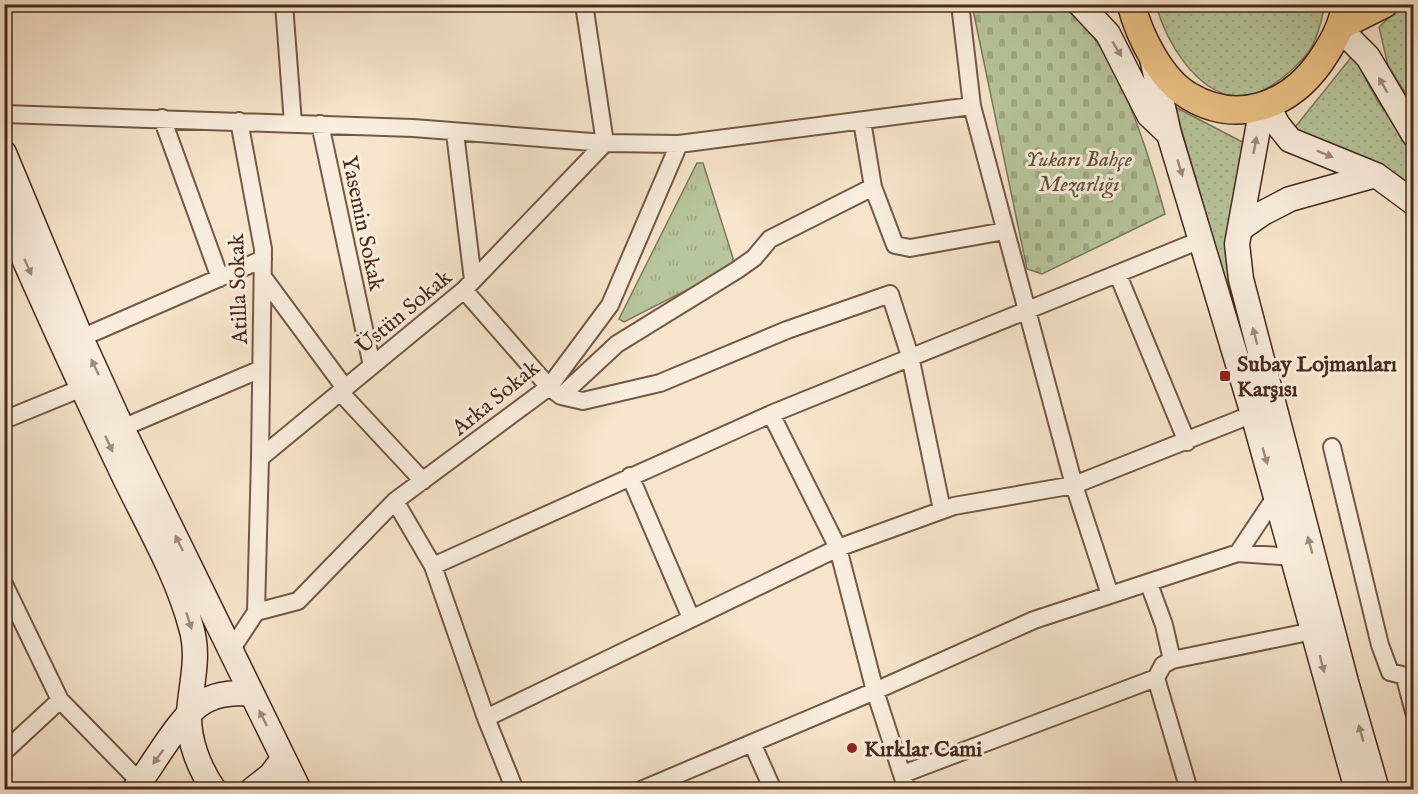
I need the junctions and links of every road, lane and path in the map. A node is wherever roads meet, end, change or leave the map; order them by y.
1 (284, 4) edge
2 (584, 4) edge
3 (960, 4) edge
4 (1080, 4) edge
5 (1384, 4) edge
6 (1127, 7) edge
7 (1343, 20) edge
8 (1150, 50) junction
9 (972, 106) junction
10 (1264, 106) junction
11 (4, 114) edge
12 (162, 118) junction
13 (239, 121) junction
14 (862, 121) junction
15 (293, 123) junction
16 (320, 124) junction
17 (455, 133) junction
18 (1170, 134) junction
19 (1413, 135) edge
20 (604, 143) junction
21 (679, 144) junction
22 (4, 153) edge
23 (1376, 175) junction
24 (873, 187) junction
25 (1413, 203) edge
26 (4, 213) edge
27 (1240, 229) junction
28 (1005, 231) junction
29 (1203, 239) junction
30 (263, 259) junction
31 (1118, 275) junction
32 (263, 277) junction
33 (220, 278) junction
34 (468, 285) junction
35 (1026, 313) junction
36 (81, 338) junction
37 (910, 356) junction
38 (372, 366) junction
39 (261, 369) junction
40 (82, 388) junction
41 (343, 390) junction
42 (555, 392) junction
43 (771, 414) junction
44 (1253, 414) junction
45 (4, 420) edge
46 (122, 428) junction
47 (1187, 442) junction
48 (1332, 447) dead end
49 (260, 458) junction
50 (630, 476) junction
51 (423, 482) junction
52 (1074, 485) junction
53 (1276, 496) junction
54 (395, 501) junction
55 (942, 510) junction
56 (838, 548) junction
57 (1238, 553) junction
58 (1293, 557) junction
59 (433, 566) junction
60 (4, 584) edge
61 (1149, 584) junction
62 (1110, 595) junction
63 (256, 612) junction
64 (692, 618) junction
65 (1313, 631) junction
66 (231, 650) junction
67 (1172, 660) junction
68 (1156, 678) junction
69 (1409, 678) edge
70 (874, 691) junction
71 (251, 693) junction
72 (60, 700) junction
73 (1413, 712) edge
74 (189, 713) junction
75 (486, 718) junction
76 (752, 743) junction
77 (4, 752) edge
78 (283, 759) junction
79 (683, 781) edge
80 (905, 782) edge
81 (137, 786) edge
82 (214, 789) edge
83 (252, 789) edge
84 (298, 789) edge
85 (515, 789) edge
86 (641, 789) edge
87 (773, 789) edge
88 (1189, 789) edge
89 (1356, 789) edge
90 (1377, 789) edge

1 - 15 street
2 - 20 street
3 - 9 street
4 -> 18 main road
5 - 7 main road
6 - 8 main road
7 - 10 main road
19 -> 7 main road
8 - 10 main road
8 - 18 main road
9 - 14 street
9 - 28 street
10 -> 23 main road
27 -> 10 main road
11 - 12 street
12 - 13 street
12 - 33 street
13 - 15 street
13 - 30 street, Atilla Sokak
14 - 21 street
14 - 24 street
15 - 16 street
16 - 17 street
16 - 38 street, Yasemin Sokak
17 - 20 street
17 - 34 street
18 -> 29 main road
20 - 21 street
20 - 34 street, Üstün Sokak
21 - 42 street, Arka Sokak
22 - 36 main road
23 - 25 main road
23 - 27 main road
24 - 28 street
24 - 42 street
26 -> 40 main road
90 -> 27 main road
28 - 35 street
29 - 31 street
29 - 44 main road
30 - 32 street, Atilla Sokak
30 - 33 street
31 - 35 street
31 - 47 street
32 - 39 street, Atilla Sokak
32 - 41 street
33 - 36 street
34 - 38 street, Üstün Sokak
34 - 42 street
35 - 37 street
35 - 52 street
46 -> 36 main road
37 - 42 street
37 - 43 street
37 - 55 street
38 - 41 street, Üstün Sokak
39 - 46 street
39 - 49 street, Atilla Sokak
40 - 45 street
40 -> 74 main road
41 - 49 street, Üstün Sokak
41 - 51 street
42 - 51 street, Arka Sokak
43 - 50 street
43 - 56 street
44 - 47 street
44 -> 53 main road
66 -> 46 main road
47 - 52 street
48 - 69 street
49 - 63 street
50 - 59 street
50 - 64 street
51 - 54 street, Arka Sokak
52 - 55 street
52 - 62 street
53 - 57 street
53 - 58 main road
54 - 59 street
54 - 63 street, Arka Sokak
55 - 56 street
56 - 64 street
56 - 70 street
57 - 58 street
57 - 61 street
58 - 65 main road
59 - 75 street
60 - 72 street
61 - 62 street
61 - 67 street
62 - 70 street
63 - 66 street
64 - 75 street
65 - 67 street
65 -> 89 main road
66 - 71 main road
67 - 68 street
68 - 80 street
68 - 88 street
69 - 73 street
70 - 76 street
70 - 80 street
71 - 74 main road
78 -> 71 main road
72 - 77 street
72 - 81 street
74 -> 81 main road
74 - 82 main road
75 - 85 street
76 - 79 street
76 - 87 street
78 - 83 main road
78 - 84 main road
79 - 86 street

